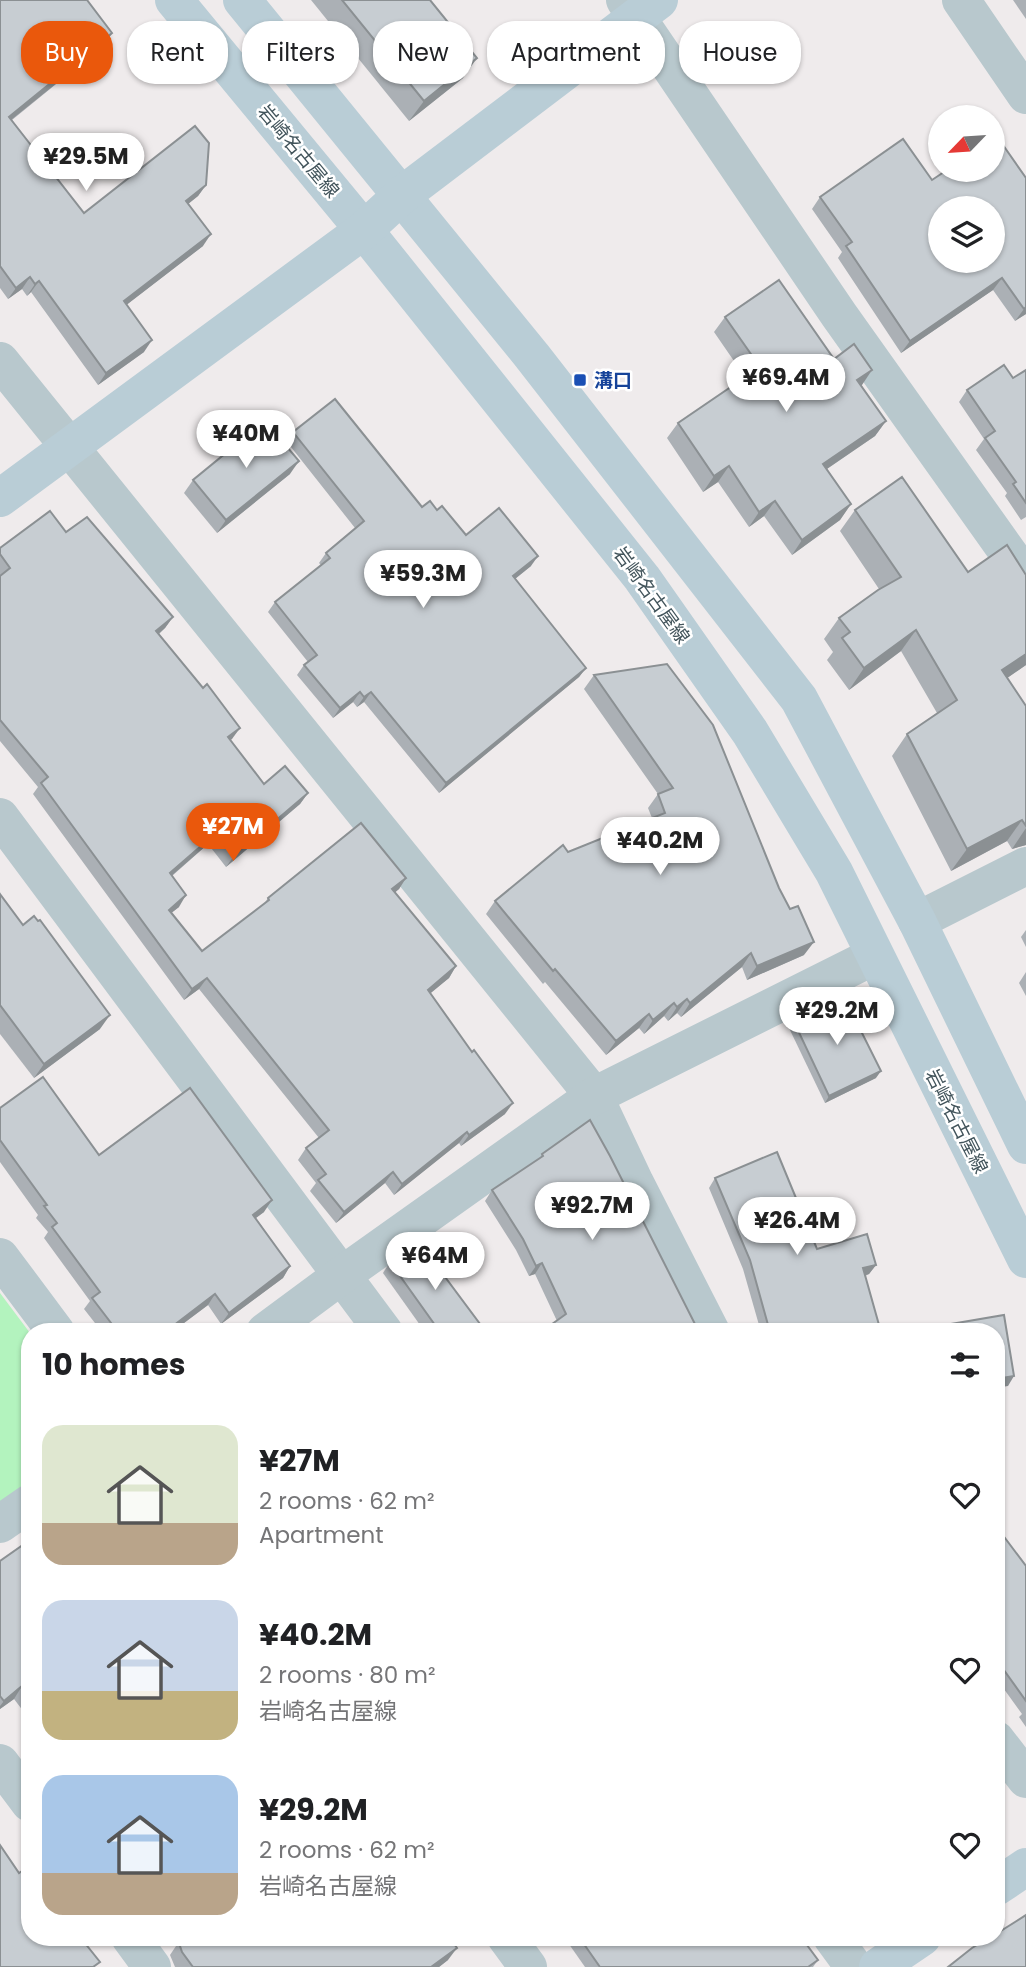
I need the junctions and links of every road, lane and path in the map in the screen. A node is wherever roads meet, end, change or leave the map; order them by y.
1 (174, 0) edge
2 (242, 0) edge
3 (961, 0) edge
4 (640, 6) edge
5 (1026, 95) edge
6 (402, 195) junction
7 (364, 230) junction
8 (0, 361) edge
9 (69, 447) junction
10 (0, 498) edge
11 (1026, 578) edge
12 (0, 817) edge
13 (1026, 866) edge
14 (918, 921) junction
15 (874, 956) junction
16 (594, 1096) junction
17 (1026, 1145) edge
18 (0, 1257) edge
19 (1026, 1259) edge
20 (342, 1275) junction
21 (49, 1323) edge
22 (277, 1323) edge
23 (377, 1323) edge
24 (706, 1323) edge
25 (21, 1509) edge
26 (0, 1524) edge
27 (1005, 1752) edge
28 (0, 1763) edge
29 (1026, 1779) edge
30 (21, 1791) edge
31 (1026, 1867) edge
32 (1005, 1881) edge
33 (137, 1946) edge
34 (513, 1946) edge
35 (838, 1946) edge
36 (909, 1946) edge
37 (152, 1967) edge
38 (528, 1967) edge
39 (853, 1967) edge
40 (878, 1967) edge

1 - 7 main road, 岩崎名古屋線
2 - 6 main road
3 - 5 street
4 - 6 main road
4 - 11 street
6 - 7 main road
6 - 14 main road
7 - 9 main road
7 - 15 main road, 岩崎名古屋線
8 - 9 street
9 - 10 main road
9 - 16 street
12 - 20 street
13 - 14 street
14 - 17 main road
15 - 16 street
15 - 19 main road, 岩崎名古屋線
16 - 20 street
16 - 24 street
18 - 21 street
20 - 22 street
20 - 23 street
25 - 26 street
27 - 29 street
28 - 30 street
31 - 32 main road
33 - 37 street
34 - 38 street
35 - 39 street
36 - 40 main road

